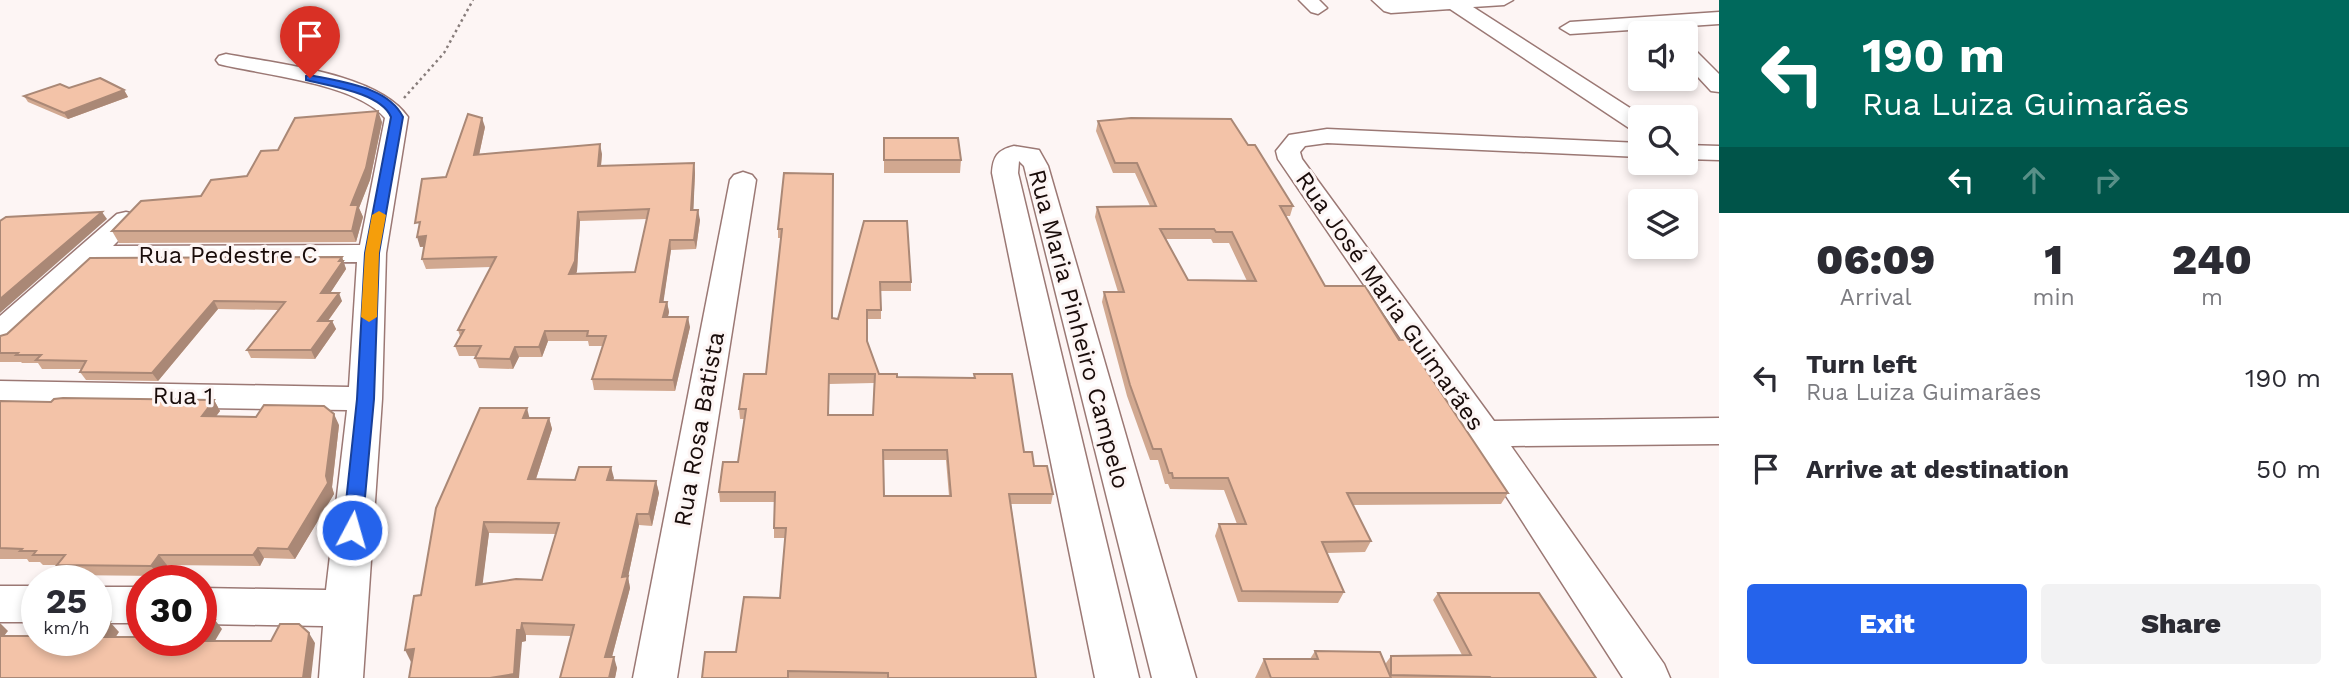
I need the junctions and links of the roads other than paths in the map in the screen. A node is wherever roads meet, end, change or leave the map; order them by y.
1 (1381, 0) edge
2 (1504, 0) edge
3 (1452, 3) junction
4 (1622, 8) dead end
5 (1719, 18) edge
6 (1646, 21) edge
7 (1695, 21) edge
8 (1628, 27) edge
9 (1570, 28) dead end
10 (226, 60) dead end
11 (1698, 64) edge
12 (1719, 86) edge
13 (1628, 117) edge
14 (1628, 149) edge
15 (1698, 152) edge
16 (1719, 153) edge
17 (743, 180) dead end
18 (126, 220) edge
19 (372, 253) junction
20 (85, 255) junction
21 (0, 332) edge
22 (1047, 361) junction
23 (1088, 361) junction
24 (0, 393) edge
25 (365, 399) junction
26 (1719, 431) edge
27 (1484, 434) junction
28 (0, 604) edge
29 (21, 604) edge
30 (217, 606) edge
31 (345, 608) junction
32 (341, 678) edge
33 (655, 678) edge
34 (1117, 678) edge
35 (1174, 678) edge
36 (1648, 678) edge

1 - 3 street
2 - 3 street
3 - 13 street
4 - 6 street
5 - 7 street
8 - 9 street
10 - 19 street
11 - 12 street
14 - 27 street, Rua José Maria Guimarães
15 - 16 street
17 - 33 street, Rua Rosa Batista
18 - 20 street
19 - 20 street, Rua Pedestre C
19 - 25 street
20 - 21 street
22 - 23 street
22 - 23 street, Rua Maria Pinheiro Campelo
22 - 34 street, Rua Maria Pinheiro Campelo
23 - 35 street, Rua Maria Pinheiro Campelo
24 - 25 street, Rua 1
25 - 31 street
26 - 27 street
27 - 36 street, Rua José Maria Guimarães
28 - 29 street
30 - 31 street
31 - 32 street

